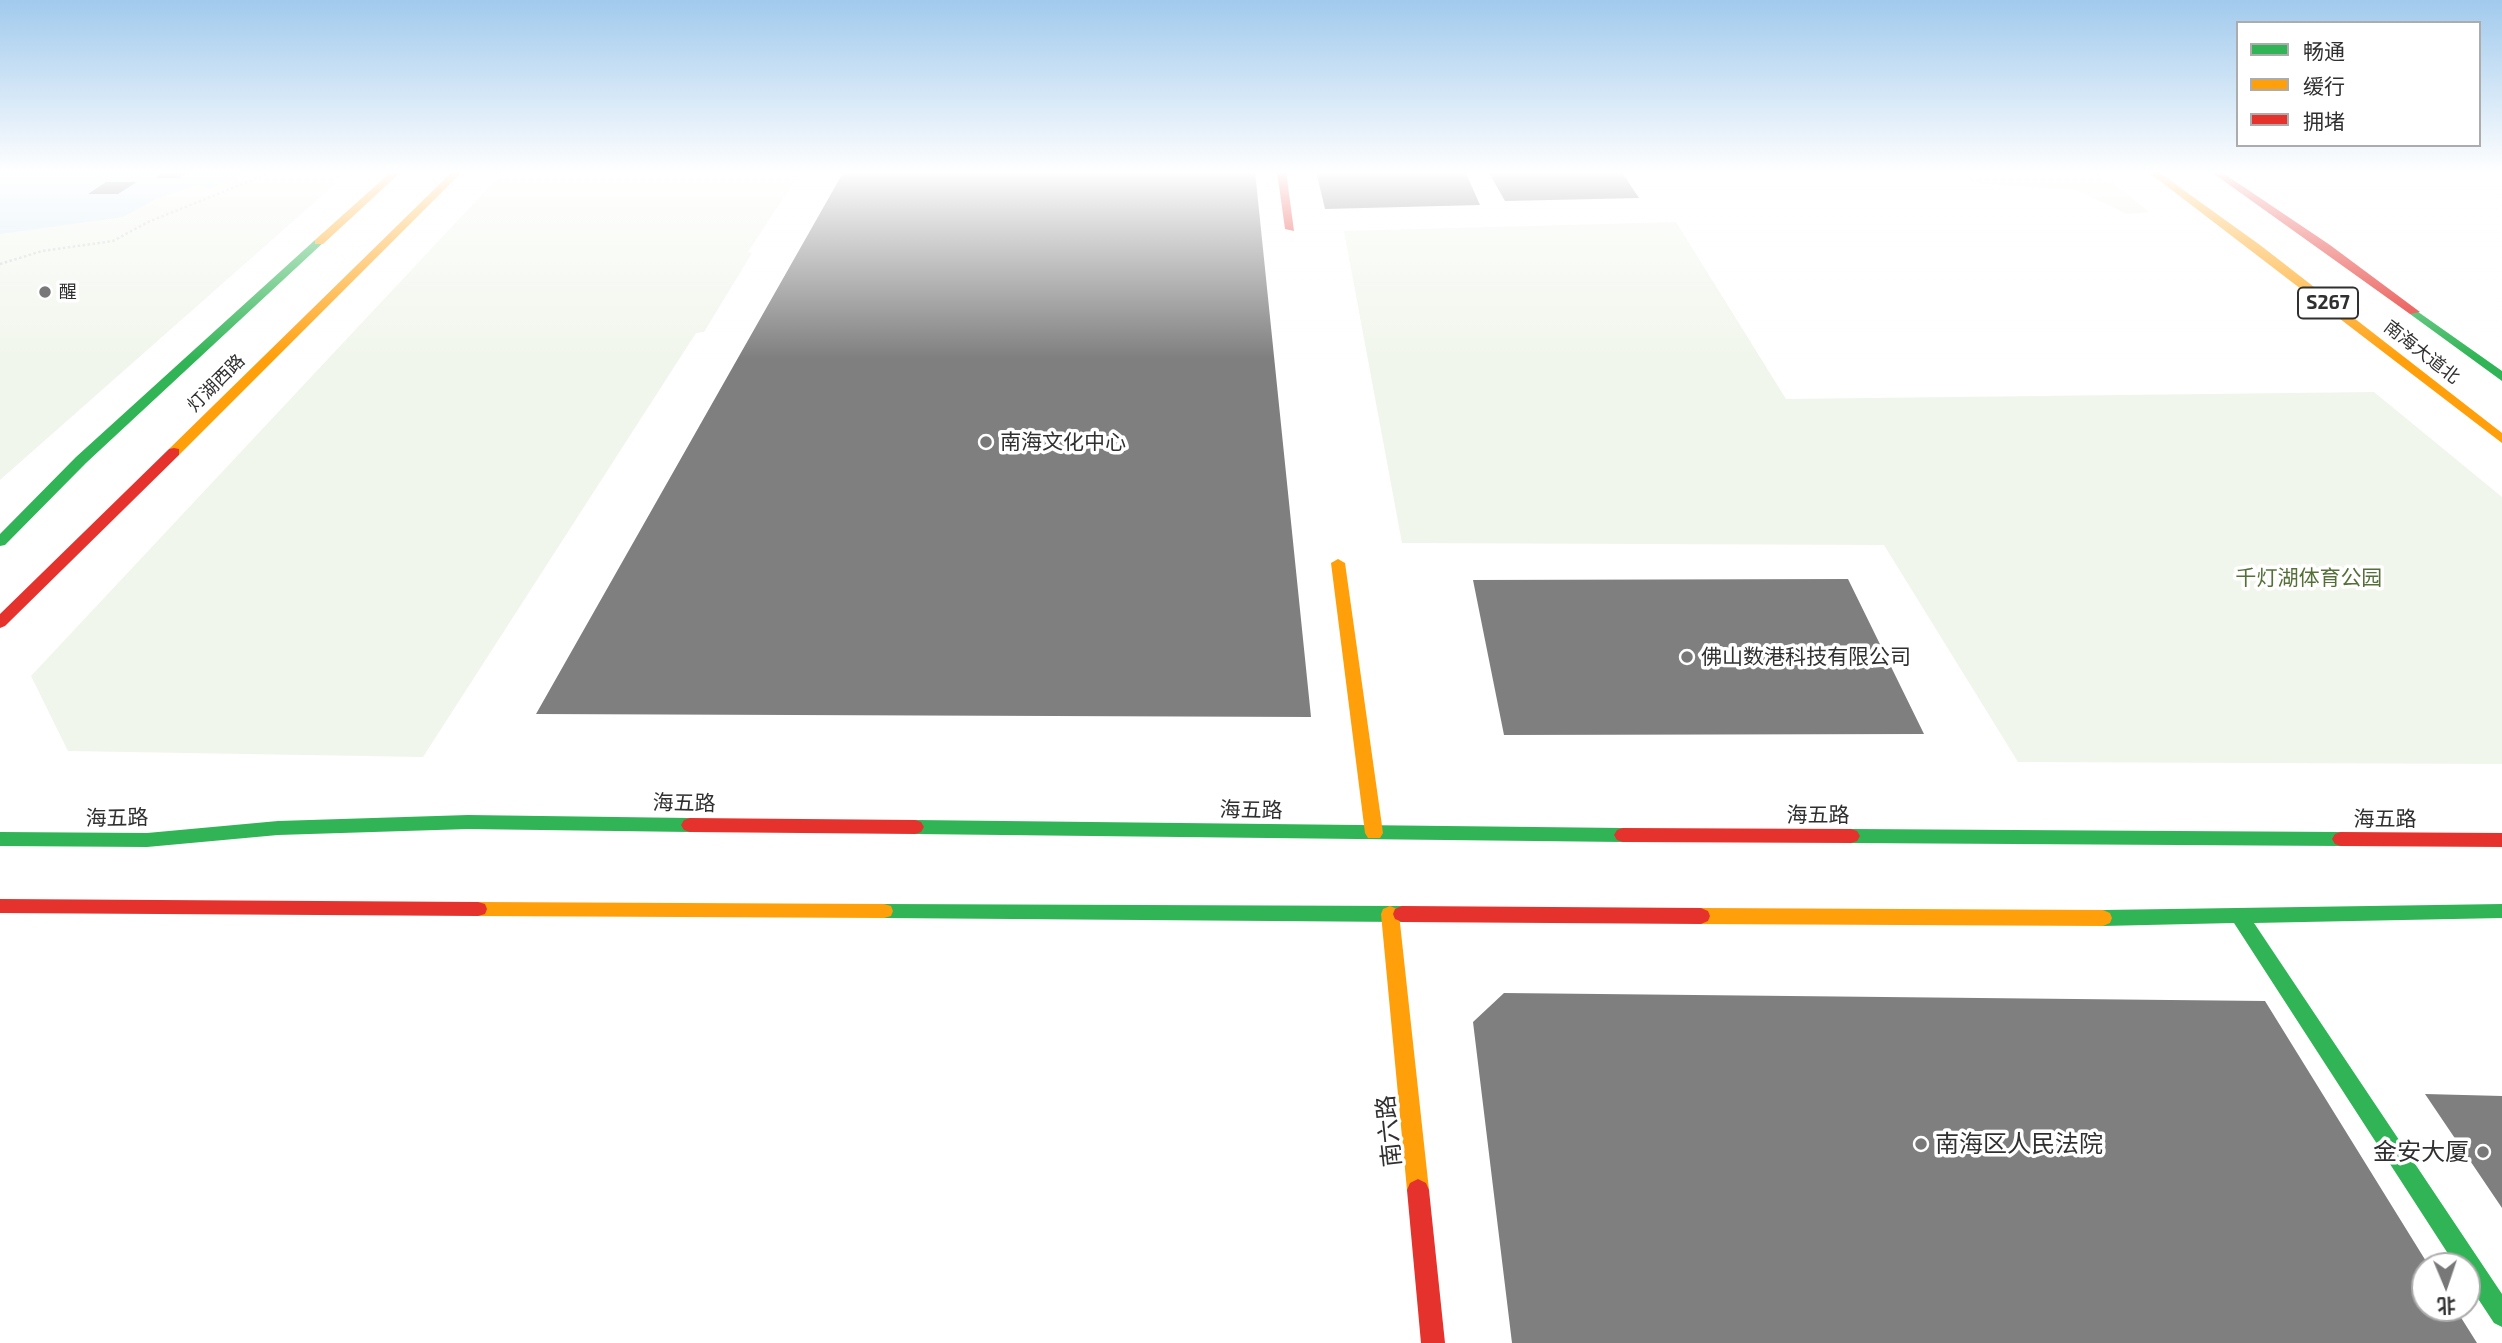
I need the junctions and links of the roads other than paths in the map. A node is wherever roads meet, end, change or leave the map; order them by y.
1 (328, 234) edge
2 (394, 234) edge
3 (2238, 234) edge
4 (2306, 234) edge
5 (2502, 377) edge
6 (2502, 439) edge
7 (0, 542) edge
8 (1338, 563) dead end
9 (0, 623) edge
10 (0, 830) edge
11 (1374, 833) junction
12 (8, 839) edge
13 (2502, 840) edge
14 (0, 906) edge
15 (2502, 911) edge
16 (1390, 914) junction
17 (2239, 915) junction
18 (2502, 1315) edge
19 (1433, 1343) edge

1 - 7 main road, 灯湖西路
2 - 9 main road, 灯湖西路
3 - 6 main road, 南海大道北 / S267
4 - 5 main road, 南海大道北 / S267
8 - 11 main road
10 - 12 main road
11 - 12 main road, 海五路
11 - 13 main road, 海五路
14 - 16 main road
15 - 17 main road
16 - 17 main road
16 - 19 main road, 南六路
17 - 18 main road

